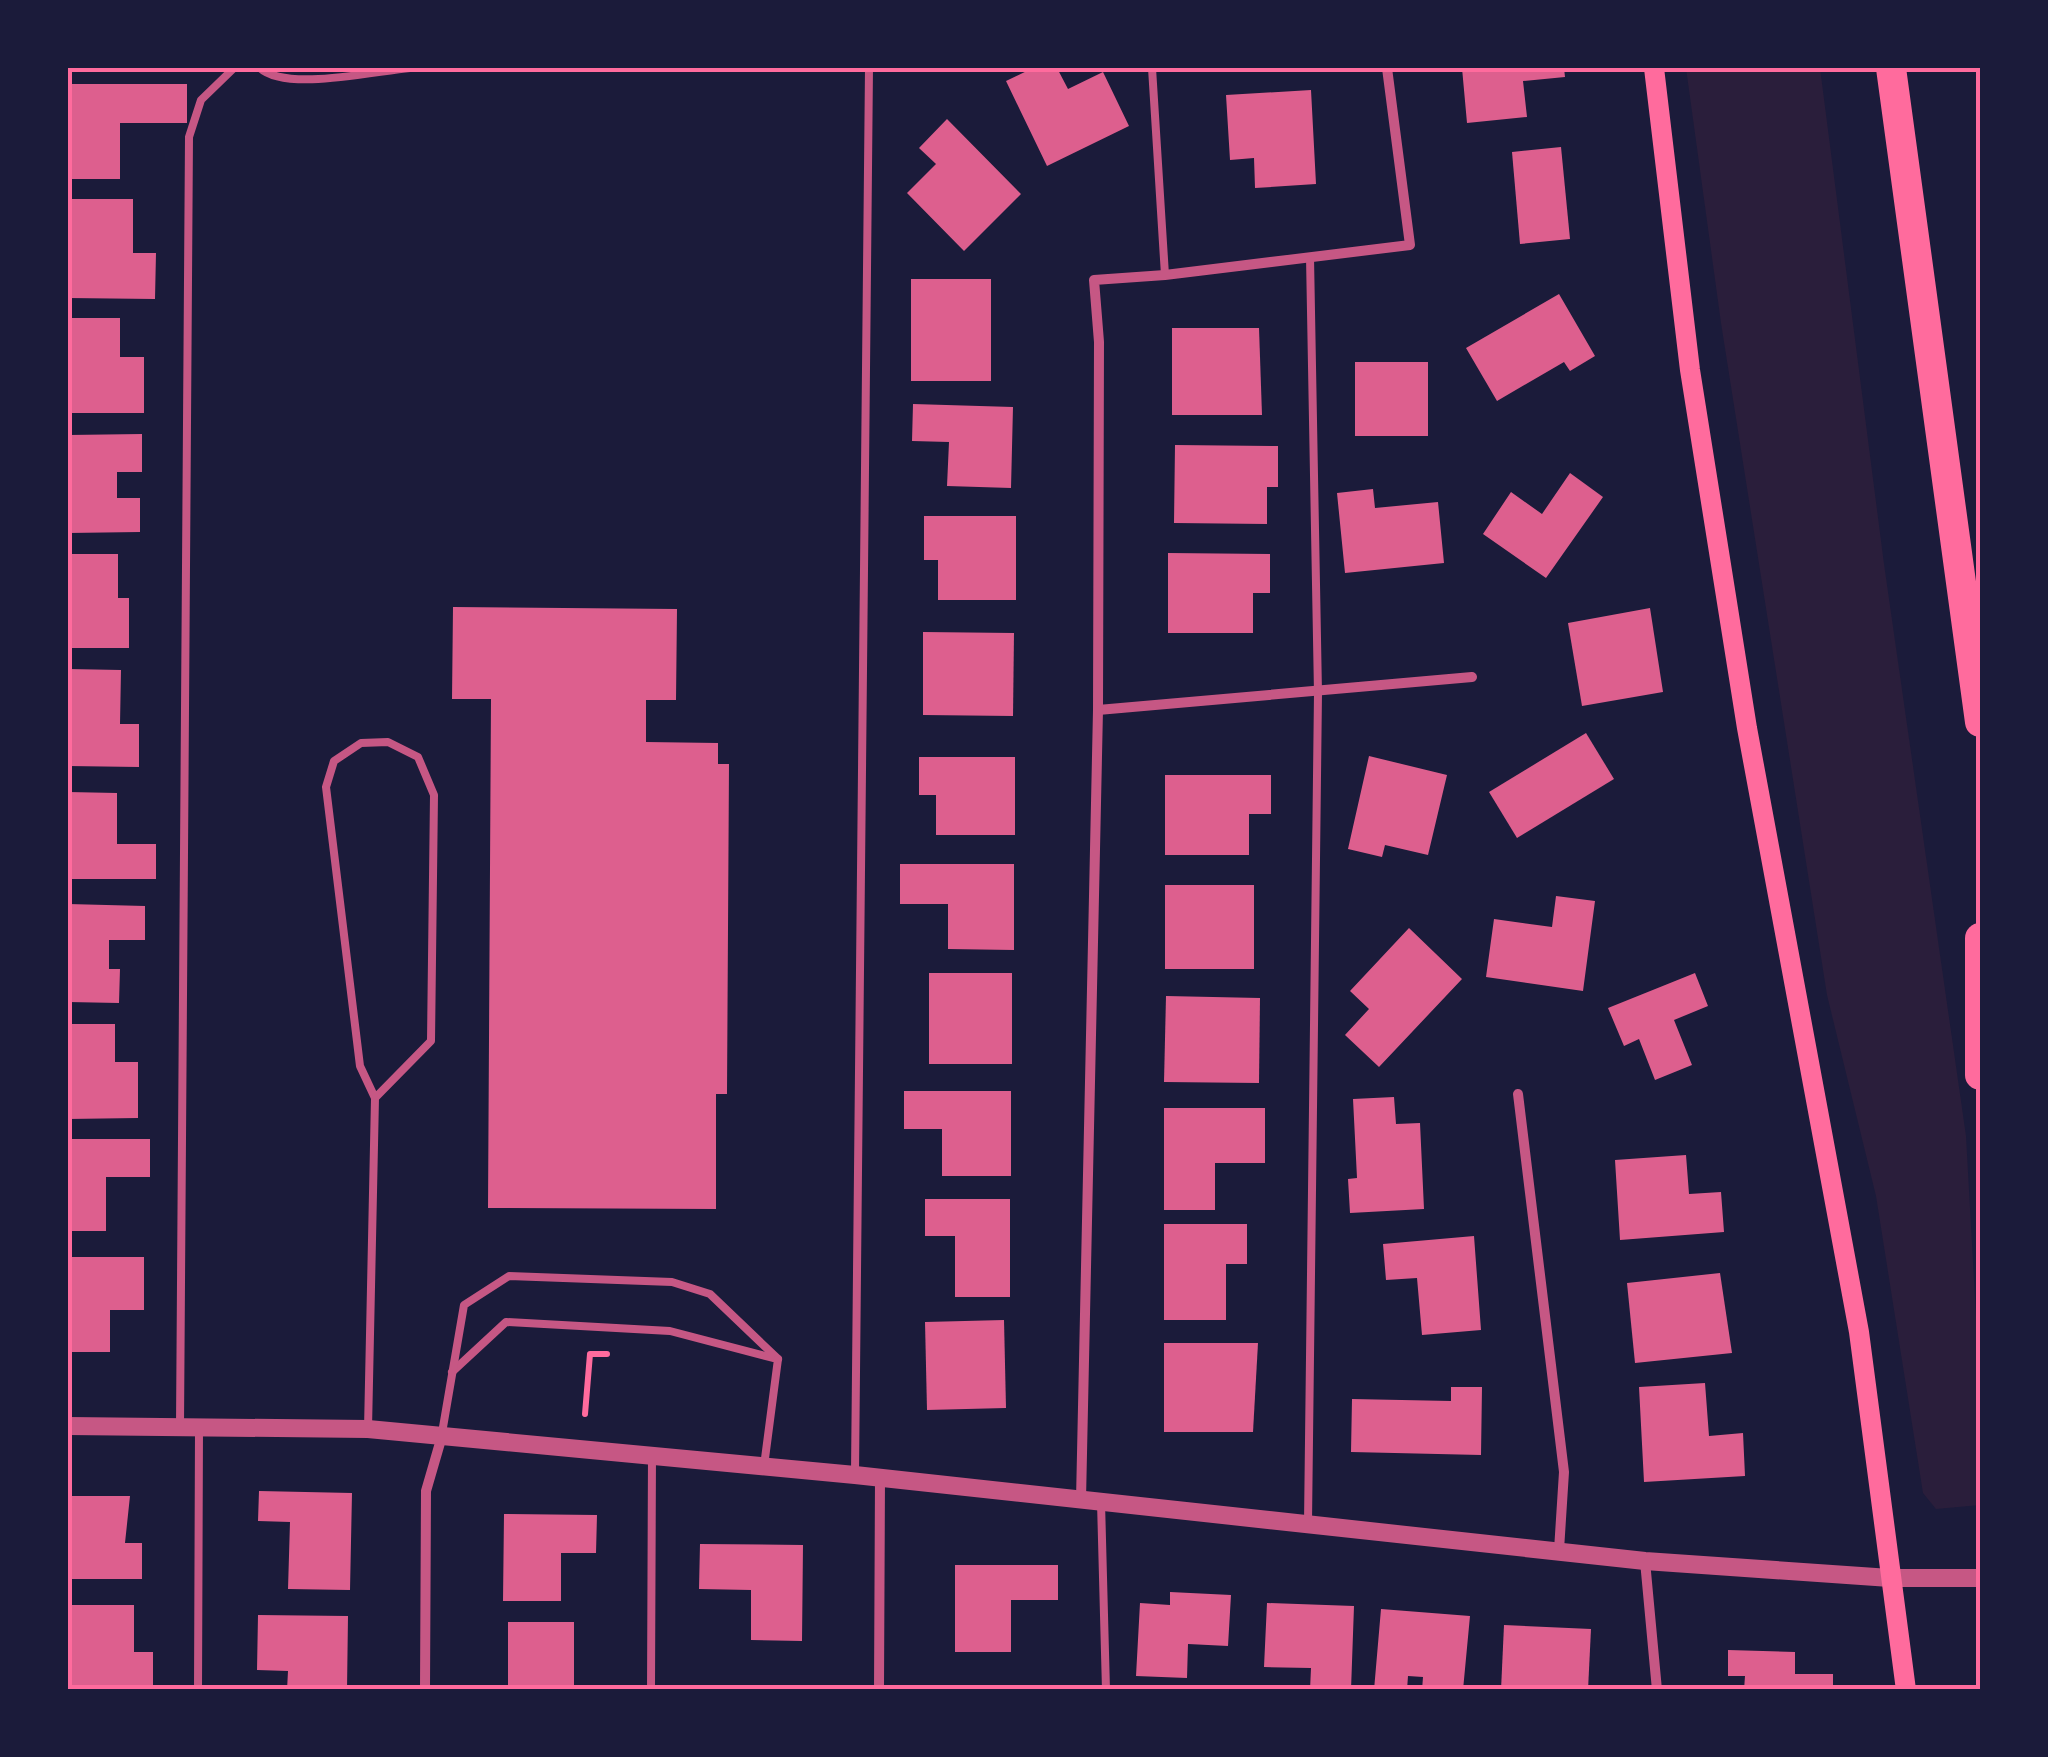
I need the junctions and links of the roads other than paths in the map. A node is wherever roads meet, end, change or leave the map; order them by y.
1 (234, 68) edge
2 (260, 68) edge
3 (410, 68) edge
4 (869, 68) edge
5 (1152, 68) edge
6 (1387, 68) edge
7 (1654, 68) edge
8 (1892, 68) edge
9 (1310, 258) junction
10 (1166, 276) junction
11 (1472, 677) dead end
12 (1318, 693) junction
13 (1098, 710) junction
14 (1980, 722) edge
15 (1980, 938) edge
16 (1980, 1075) edge
17 (1518, 1094) dead end
18 (375, 1098) junction
19 (778, 1359) junction
20 (452, 1372) junction
21 (68, 1426) edge
22 (189, 1426) junction
23 (368, 1429) junction
24 (442, 1436) junction
25 (652, 1456) junction
26 (764, 1466) junction
27 (855, 1475) junction
28 (880, 1478) junction
29 (1081, 1500) junction
30 (1101, 1502) junction
31 (1308, 1525) junction
32 (1559, 1550) junction
33 (1646, 1560) junction
34 (1890, 1578) junction
35 (1977, 1579) edge
36 (198, 1690) edge
37 (425, 1690) edge
38 (652, 1690) edge
39 (879, 1690) edge
40 (1106, 1690) edge
41 (1657, 1690) edge
42 (1906, 1690) edge

1 - 22 lane
2 - 3 lane
4 - 27 lane
5 - 10 lane
6 - 9 street
7 - 34 main road
8 - 14 highway
9 - 10 street
9 - 12 lane
10 - 13 street
11 - 12 street
12 - 13 street
12 - 31 lane
13 - 29 street
15 - 16 highway
17 - 32 street
18 - 18 lane
18 - 23 lane
19 - 20 lane
19 - 20 lane
19 - 26 lane
20 - 24 lane
21 - 22 street
22 - 23 street
22 - 36 lane
23 - 24 street
24 - 25 street
24 - 37 street
25 - 26 street
25 - 38 lane
26 - 27 street
27 - 28 street
28 - 29 street
28 - 39 street
29 - 30 street
30 - 31 street
30 - 40 lane
31 - 32 street
32 - 33 street
33 - 34 street
33 - 41 street
34 - 35 street
34 - 42 main road

